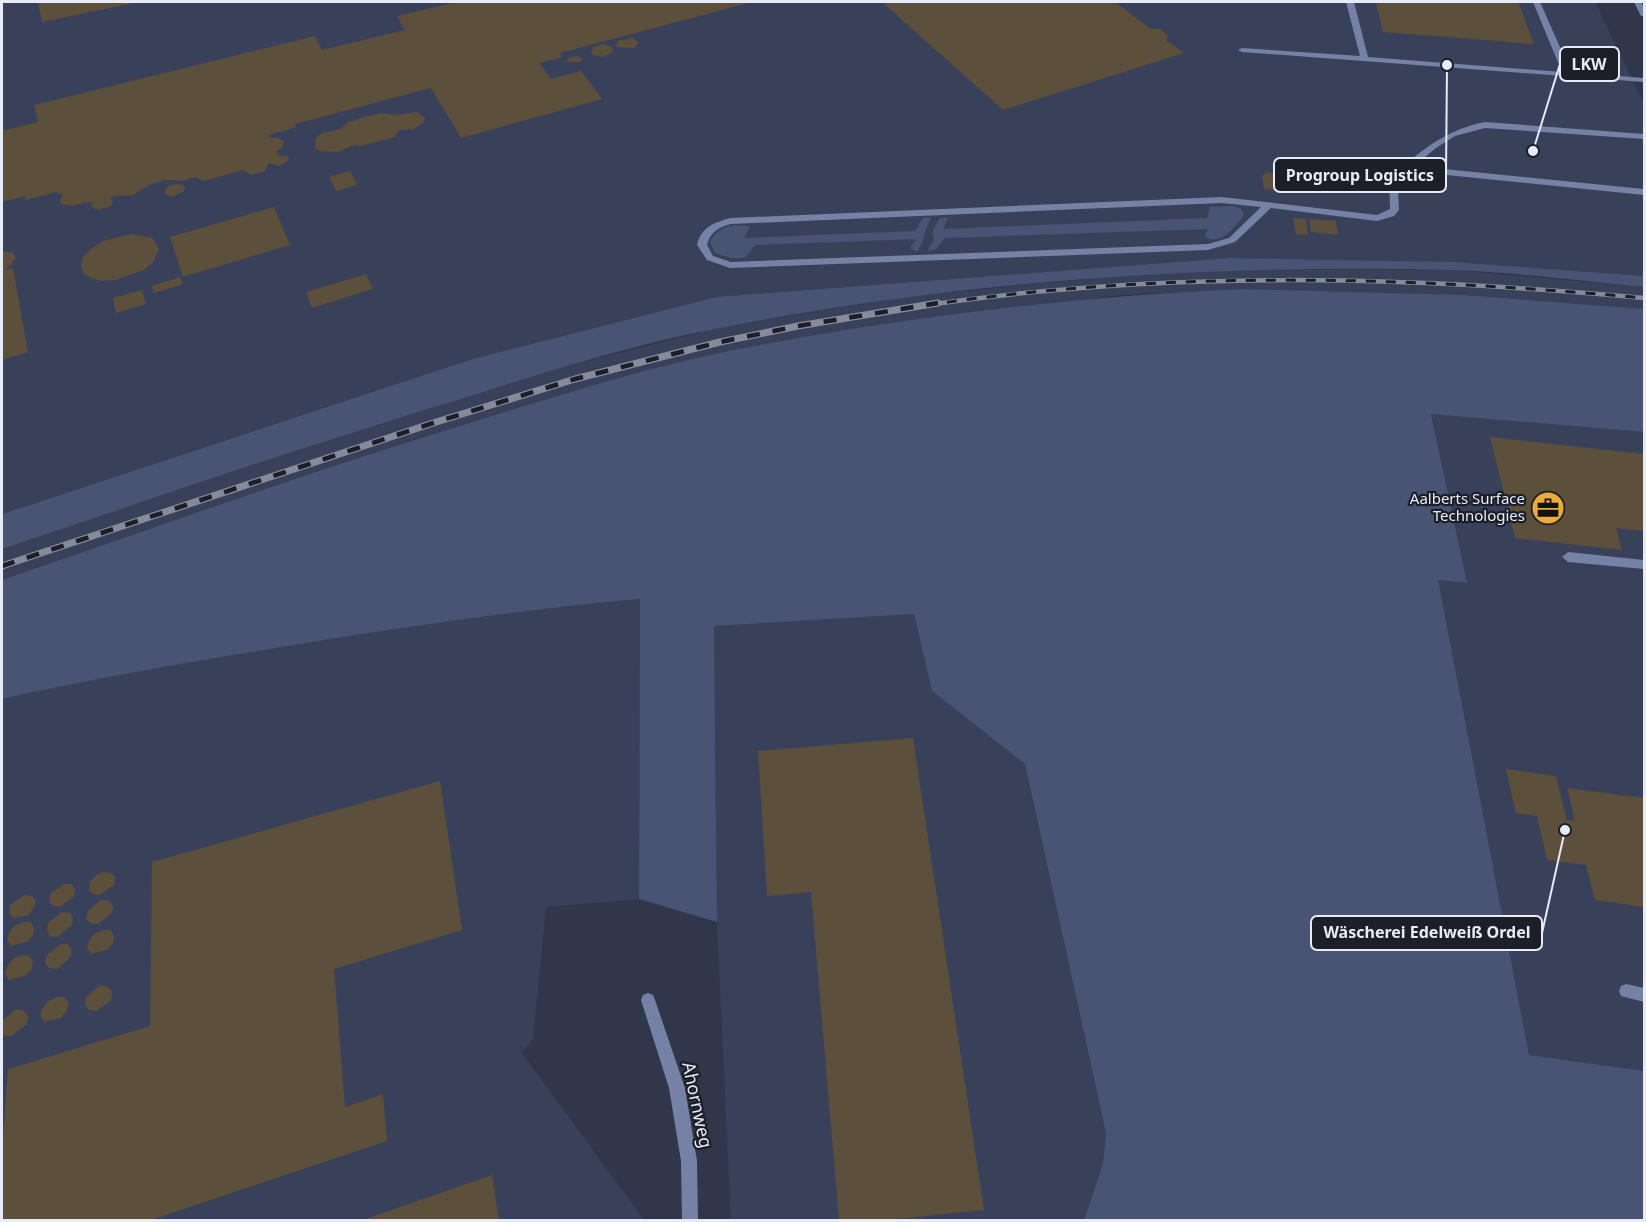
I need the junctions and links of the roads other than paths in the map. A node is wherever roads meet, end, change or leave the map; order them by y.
1 (1350, 2) edge
2 (1537, 2) edge
3 (1638, 2) edge
4 (1644, 14) edge
5 (1242, 50) dead end
6 (1364, 57) junction
7 (1567, 73) junction
8 (1644, 80) edge
9 (1644, 137) edge
10 (1322, 161) dead end
11 (1393, 166) junction
12 (1407, 168) junction
13 (1644, 192) edge
14 (1267, 207) junction
15 (1568, 557) dead end
16 (1644, 566) edge
17 (1626, 992) dead end
18 (1644, 995) edge
19 (648, 1000) dead end
20 (690, 1221) edge

1 - 6 street
2 - 7 street
3 - 4 street
5 - 6 street
6 - 7 street
7 - 8 street
9 - 12 street
10 - 11 street
11 - 12 street
11 - 14 street
12 - 13 street
14 - 14 street
15 - 16 street
17 - 18 street
19 - 20 street, Ahornweg

